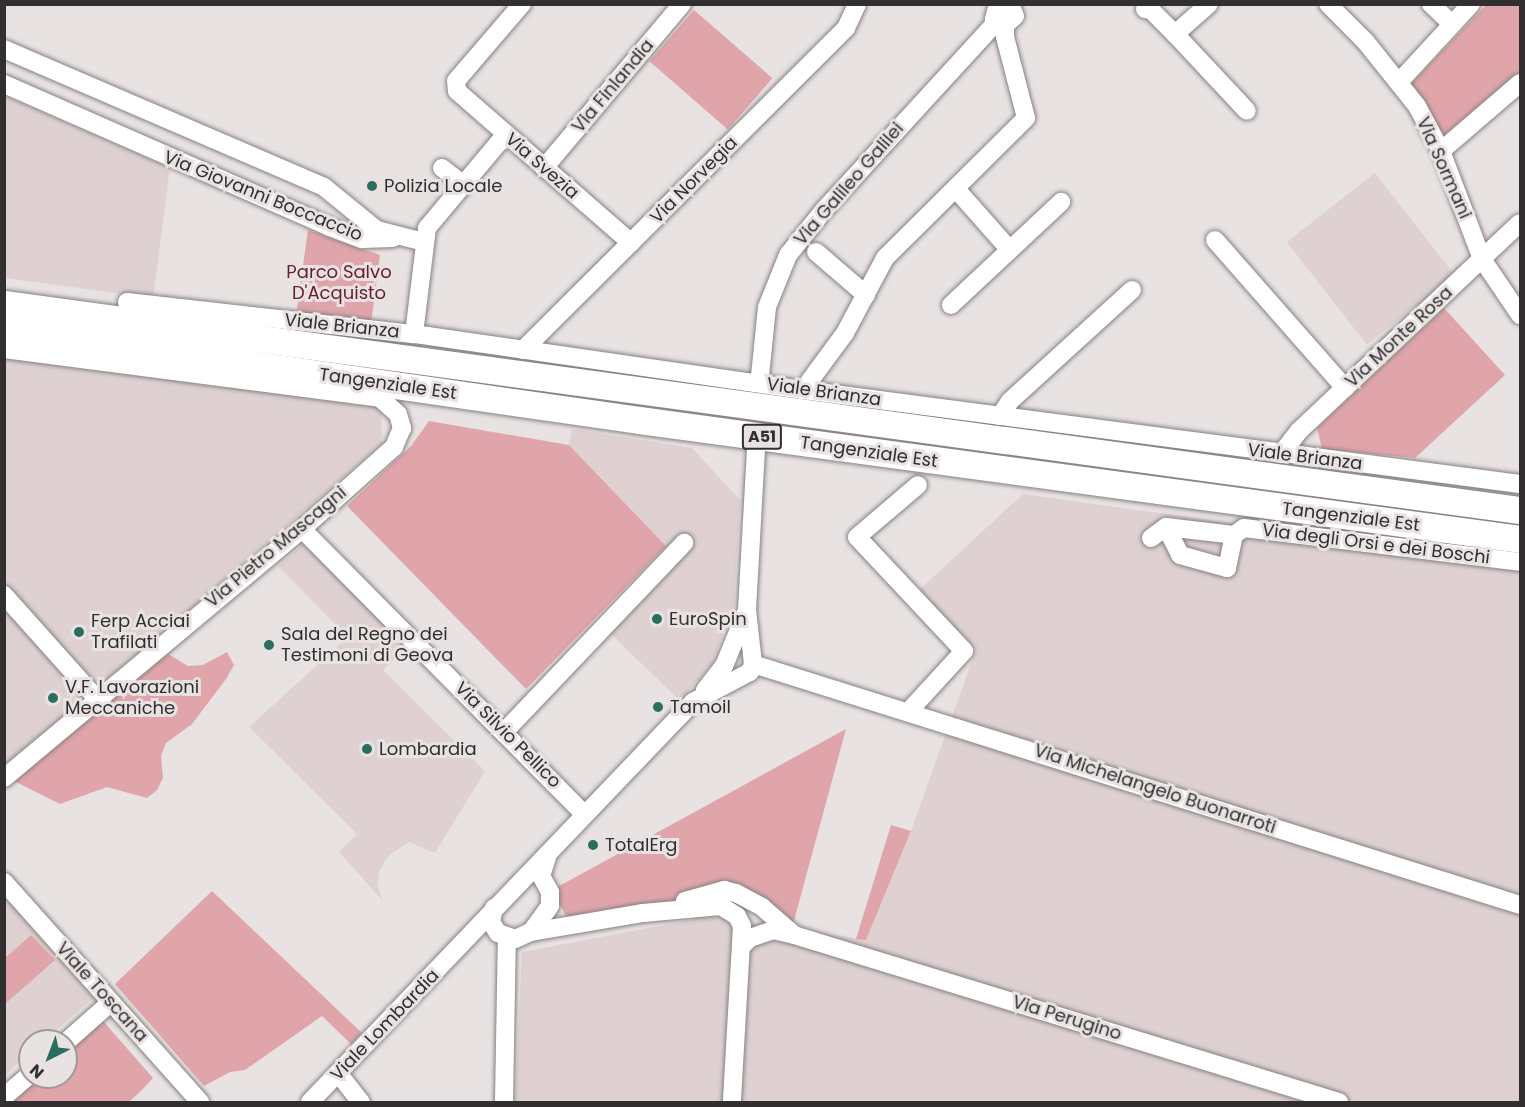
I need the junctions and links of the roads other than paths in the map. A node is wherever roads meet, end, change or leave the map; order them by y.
1 (522, 4) edge
2 (682, 4) edge
3 (857, 4) edge
4 (1209, 4) edge
5 (1328, 4) edge
6 (1431, 4) edge
7 (1471, 4) edge
8 (1144, 9) dead end
9 (1000, 11) edge
10 (1452, 24) junction
11 (1175, 34) junction
12 (4, 49) edge
13 (60, 73) junction
14 (1399, 82) junction
15 (1521, 83) edge
16 (4, 84) edge
17 (47, 103) junction
18 (1247, 111) dead end
19 (506, 135) junction
20 (1441, 151) junction
21 (442, 168) dead end
22 (544, 168) junction
23 (464, 185) junction
24 (956, 189) junction
25 (1061, 202) dead end
26 (1521, 223) edge
27 (399, 238) junction
28 (1215, 240) dead end
29 (424, 242) junction
30 (632, 243) junction
31 (1010, 250) junction
32 (816, 252) dead end
33 (1482, 259) junction
34 (1132, 290) dead end
35 (866, 296) junction
36 (127, 302) dead end
37 (4, 304) edge
38 (951, 304) dead end
39 (1521, 315) edge
40 (4, 329) edge
41 (414, 334) junction
42 (4, 349) edge
43 (523, 350) junction
44 (760, 376) dead end
45 (1345, 388) junction
46 (803, 390) junction
47 (1000, 416) junction
48 (756, 450) dead end
49 (1281, 454) junction
50 (1521, 484) edge
51 (918, 485) dead end
52 (1521, 510) edge
53 (1377, 521) junction
54 (1166, 528) junction
55 (302, 529) junction
56 (1234, 535) junction
57 (1151, 538) dead end
58 (1521, 539) edge
59 (684, 543) dead end
60 (1521, 544) edge
61 (1521, 562) edge
62 (4, 595) edge
63 (739, 665) junction
64 (96, 698) junction
65 (909, 711) junction
66 (505, 731) junction
67 (4, 778) edge
68 (585, 814) junction
69 (550, 852) junction
70 (522, 880) junction
71 (4, 882) edge
72 (543, 882) junction
73 (1521, 905) edge
74 (550, 906) junction
75 (494, 908) junction
76 (643, 913) junction
77 (569, 924) junction
78 (531, 932) junction
79 (794, 935) junction
80 (503, 936) junction
81 (459, 947) junction
82 (741, 947) junction
83 (111, 1002) junction
84 (78, 1031) edge
85 (338, 1073) junction
86 (18, 1085) edge
87 (4, 1097) edge
88 (200, 1102) edge
89 (310, 1102) edge
90 (361, 1102) edge
91 (504, 1102) edge
92 (732, 1102) edge
93 (1336, 1102) edge

1 - 19 street, Via Svezia
2 - 22 street, Via Finlandia
3 - 30 street, Via Norvegia
4 - 11 street
5 - 14 street, Via Sormani
6 - 10 street
7 - 10 street
8 - 11 street
9 - 24 street
9 - 44 street, Via Galileo Galilei
10 - 14 street
11 - 18 street
12 - 13 street, Via Giovanni Boccaccio
13 - 17 street
13 - 27 street, Via Giovanni Boccaccio
14 - 20 street, Via Sormani
15 - 20 street
16 - 17 street, Via Giovanni Boccaccio
17 - 27 street, Via Giovanni Boccaccio
19 - 22 street, Via Svezia
19 - 23 street
20 - 33 street, Via Sormani
21 - 23 street
22 - 30 street, Via Svezia
23 - 29 street
24 - 31 street
24 - 35 street
25 - 31 street
26 - 33 street, Via Monte Rosa
27 - 29 street
28 - 45 street
29 - 41 street
30 - 43 street, Via Norvegia
31 - 38 street
32 - 35 street
33 - 39 street, Via Sormani
33 - 45 street, Via Monte Rosa
34 - 47 street
35 - 46 street
36 - 41 street, Viale Brianza
37 - 52 highway, Tangenziale Est / A51
40 - 53 highway, Tangenziale Est / A51
41 - 43 street, Viale Brianza
42 - 55 street, Via Pietro Mascagni
43 - 46 street, Viale Brianza
45 - 49 street, Via Monte Rosa
46 - 47 street, Viale Brianza
47 - 49 street, Viale Brianza
48 - 63 street
49 - 50 street, Viale Brianza
51 - 65 street
53 - 58 highway, Tangenziale Est / A51
53 - 60 highway
54 - 56 street, Via degli Orsi e dei Boschi
54 - 56 street
54 - 57 street
55 - 64 street, Via Pietro Mascagni
55 - 66 street, Via Silvio Pellico
56 - 61 street, Via degli Orsi e dei Boschi
59 - 66 street
62 - 64 street
63 - 65 street, Via Michelangelo Buonarroti
63 - 68 street, Viale Lombardia
64 - 67 street, Via Pietro Mascagni
65 - 73 street, Via Michelangelo Buonarroti
66 - 68 street, Via Silvio Pellico
68 - 69 street, Viale Lombardia
69 - 70 street, Viale Lombardia
69 - 72 street, Viale Lombardia
70 - 72 street
70 - 75 street, Viale Lombardia
71 - 83 street, Viale Toscana
72 - 74 street, Viale Lombardia
74 - 77 street
74 - 78 street
75 - 80 street
75 - 81 street, Viale Lombardia
76 - 77 street, Via Perugino
76 - 79 street, Via Perugino
76 - 82 street, Via Perugino
77 - 78 street, Via Perugino
78 - 80 street, Viale Lombardia
79 - 82 street, Via Perugino
79 - 93 street, Via Perugino
80 - 81 street, Viale Lombardia
80 - 91 street
81 - 85 street, Viale Lombardia
82 - 92 street
83 - 84 street
83 - 88 street, Viale Toscana
85 - 89 street, Viale Lombardia
85 - 90 street
86 - 87 street

